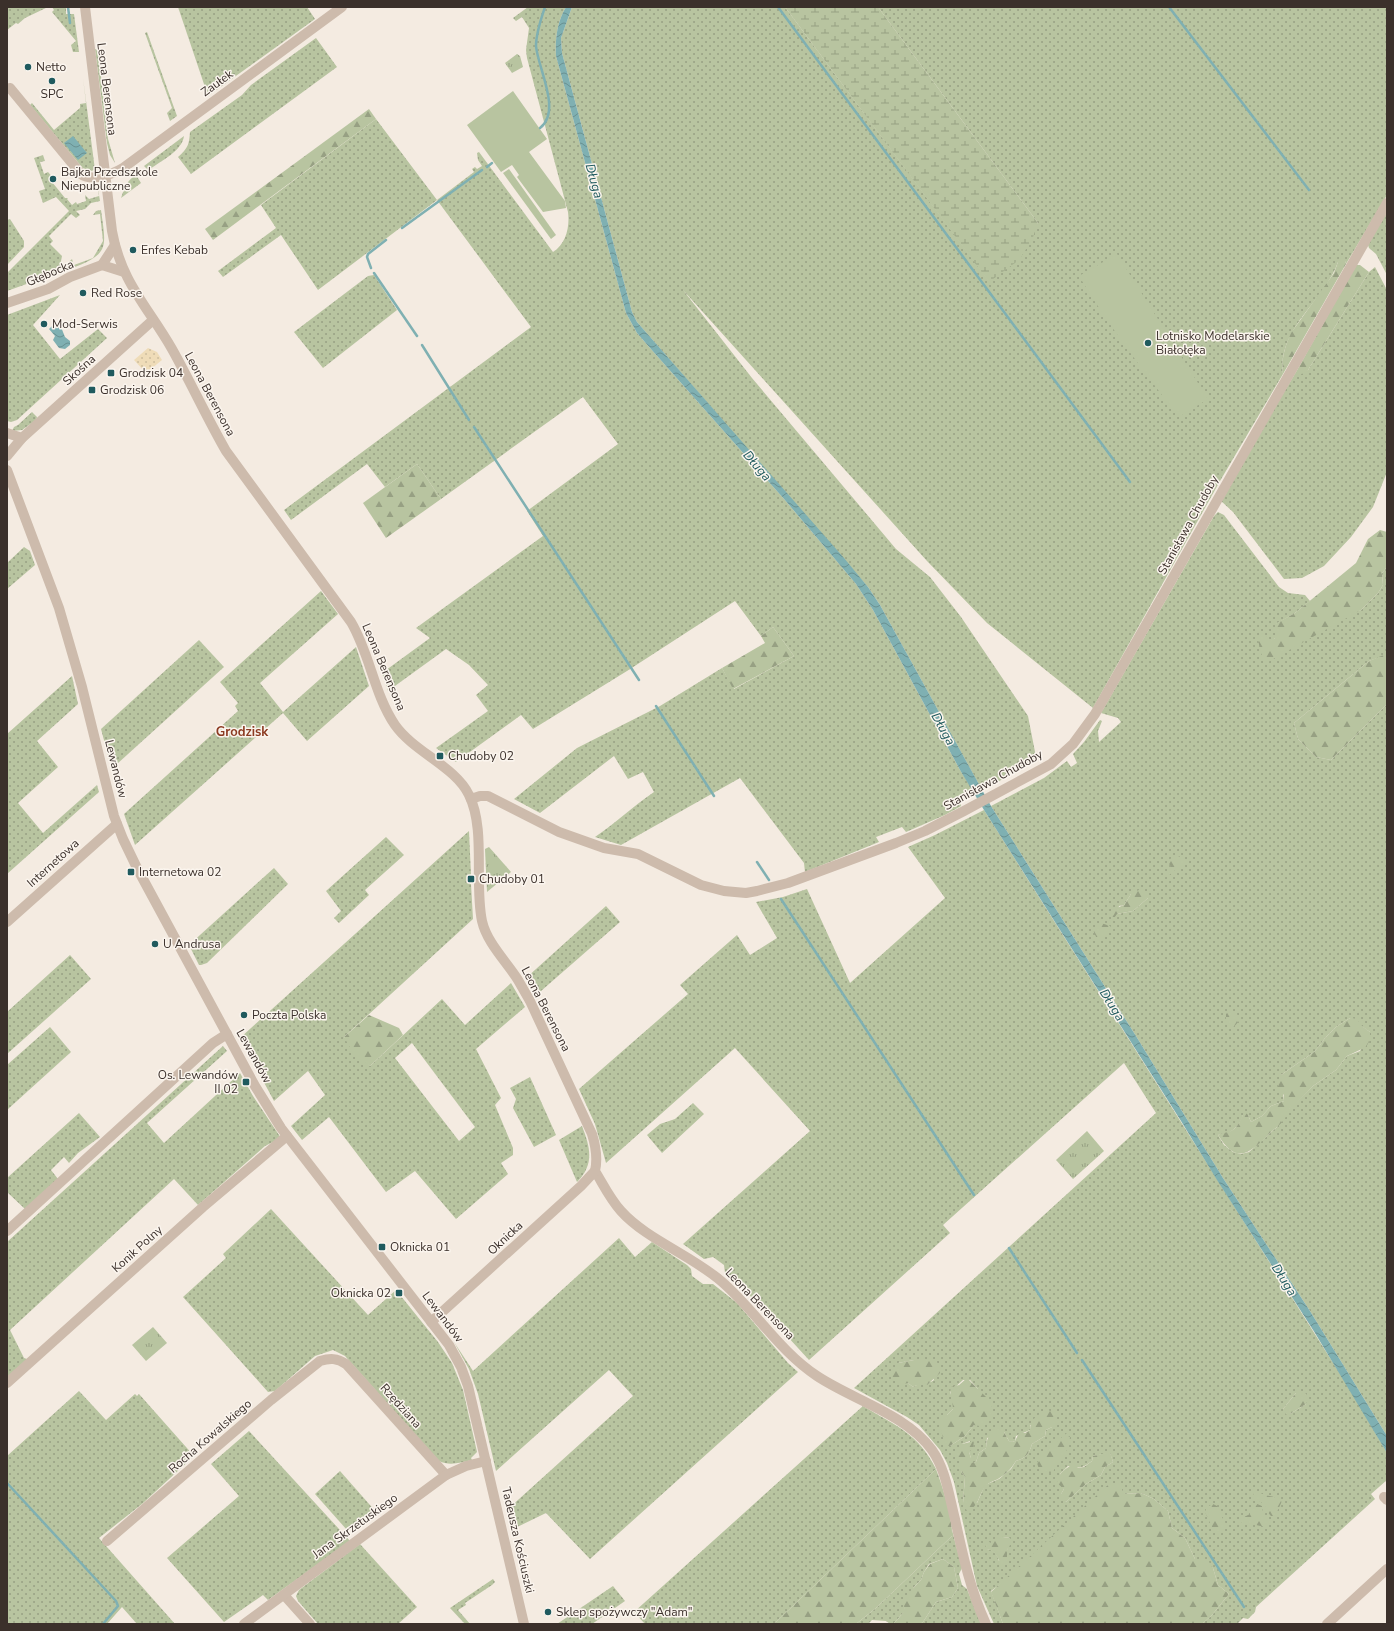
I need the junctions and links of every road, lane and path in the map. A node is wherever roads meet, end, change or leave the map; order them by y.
1 (84, 7) edge
2 (342, 7) edge
3 (10, 88) dead end
4 (105, 175) junction
5 (1387, 203) edge
6 (115, 245) junction
7 (102, 265) junction
8 (124, 272) junction
9 (7, 303) edge
10 (153, 320) junction
11 (7, 433) edge
12 (22, 438) junction
13 (7, 456) edge
14 (7, 470) edge
15 (471, 799) junction
16 (117, 824) junction
17 (7, 922) edge
18 (227, 1034) junction
19 (287, 1136) junction
20 (595, 1171) junction
21 (7, 1231) edge
22 (431, 1322) junction
23 (333, 1358) joint
24 (7, 1383) edge
25 (486, 1461) junction
26 (446, 1475) junction
27 (107, 1541) dead end
28 (1387, 1569) edge
29 (284, 1595) junction
30 (244, 1624) edge
31 (310, 1624) edge
32 (524, 1624) edge
33 (986, 1624) edge
34 (1328, 1624) edge

1 - 4 street, Leona Berensona
2 - 4 street, Zaułek
3 - 4 street
4 - 6 street, Leona Berensona
5 - 15 street, Stanisława Chudoby
6 - 7 street
6 - 8 street, Leona Berensona
7 - 8 street
7 - 9 street, Głębocka
8 - 10 street, Leona Berensona
10 - 12 street, Skośna
10 - 15 street, Leona Berensona
11 - 12 street
12 - 13 street, Skośna
14 - 16 street, Lewandów
15 - 20 street, Leona Berensona
16 - 17 street, Internetowa
16 - 18 street, Lewandów
18 - 19 street, Lewandów
18 - 21 street
19 - 22 street, Lewandów
19 - 24 street, Konik Polny
20 - 22 street, Oknicka
20 - 33 street, Leona Berensona
22 - 25 street, Lewandów
23 - 26 street, Rzędziana
23 - 27 street, Rocha Kowalskiego
25 - 26 street, Jana Skrzetuskiego
25 - 32 street, Tadeusza Kościuszki
26 - 29 street, Jana Skrzetuskiego
28 - 34 street
29 - 30 street, Jana Skrzetuskiego
29 - 31 street

